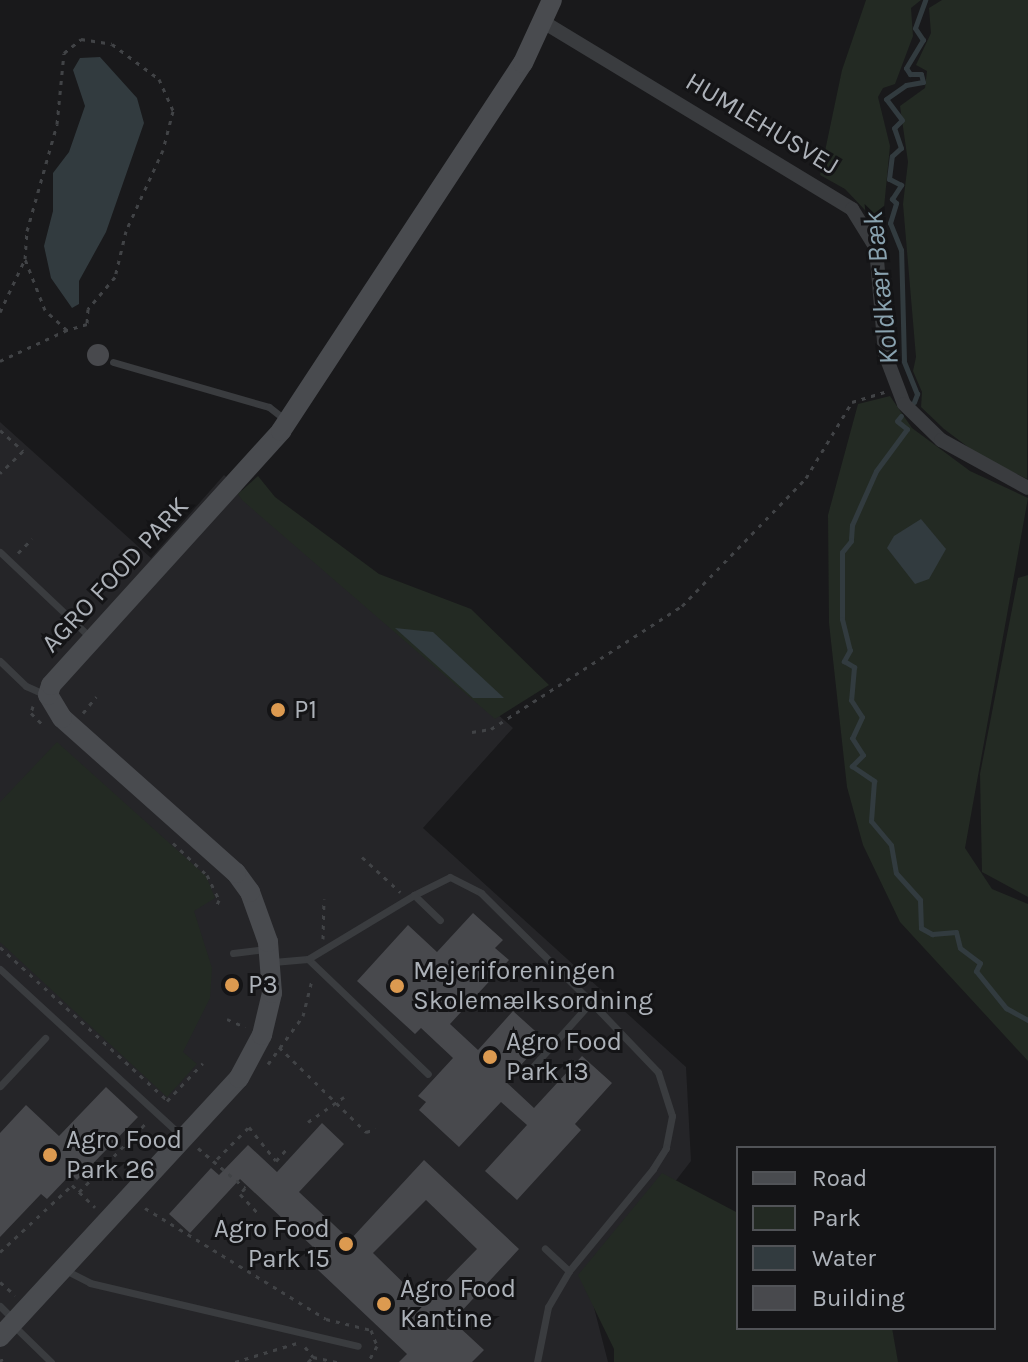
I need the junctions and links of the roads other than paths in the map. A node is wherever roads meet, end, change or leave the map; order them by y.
1 (552, 0) edge
2 (545, 23) junction
3 (113, 362) dead end
4 (288, 421) junction
5 (1028, 488) edge
6 (0, 552) edge
7 (92, 638) junction
8 (0, 661) edge
9 (48, 695) junction
10 (410, 897) junction
11 (440, 920) dead end
12 (233, 953) dead end
13 (270, 956) junction
14 (308, 959) junction
15 (0, 969) edge
16 (591, 1002) junction
17 (45, 1038) dead end
18 (528, 1072) dead end
19 (428, 1074) dead end
20 (0, 1086) edge
21 (185, 1138) junction
22 (545, 1249) dead end
23 (63, 1268) junction
24 (569, 1271) junction
25 (7, 1322) edge
26 (358, 1346) dead end
27 (51, 1362) edge
28 (537, 1362) edge

1 - 2 street, AGRO FOOD PARK
2 - 4 street, AGRO FOOD PARK
2 - 5 street, HUMLEHUSVEJ
3 - 4 lane
4 - 7 street, AGRO FOOD PARK
6 - 7 lane
7 - 9 street, AGRO FOOD PARK
8 - 9 lane
9 - 13 street, AGRO FOOD PARK
10 - 11 lane
10 - 14 lane
10 - 16 lane
12 - 13 lane
13 - 14 lane
13 - 21 street, AGRO FOOD PARK
14 - 19 lane
15 - 21 lane
16 - 18 lane
16 - 24 lane
17 - 20 lane
21 - 23 street, AGRO FOOD PARK
22 - 24 lane
23 - 25 street, AGRO FOOD PARK
23 - 26 lane
24 - 28 lane
25 - 27 lane

